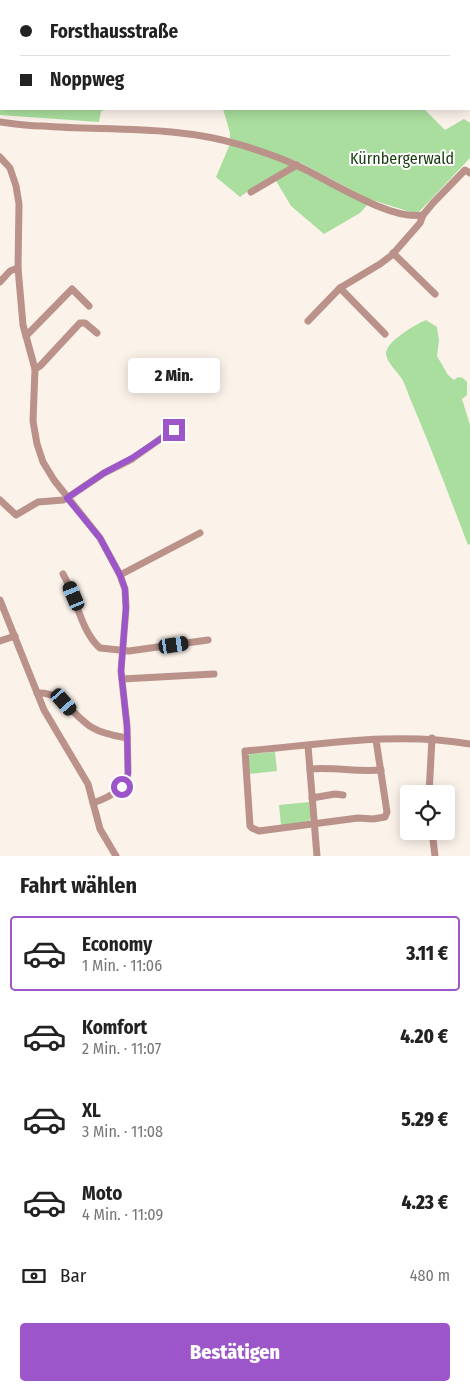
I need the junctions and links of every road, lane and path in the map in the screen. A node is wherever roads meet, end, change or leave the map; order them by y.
1 (0, 122) edge
2 (0, 157) edge
3 (297, 165) junction
4 (470, 174) edge
5 (251, 192) dead end
6 (424, 215) junction
7 (393, 253) junction
8 (18, 268) junction
9 (0, 282) edge
10 (340, 288) junction
11 (435, 294) dead end
12 (89, 306) dead end
13 (308, 321) dead end
14 (97, 333) dead end
15 (386, 334) dead end
16 (26, 336) junction
17 (35, 369) junction
18 (177, 427) dead end
19 (67, 498) junction
20 (0, 500) edge
21 (200, 533) dead end
22 (63, 574) dead end
23 (120, 575) junction
24 (0, 600) edge
25 (14, 636) junction
26 (208, 640) dead end
27 (0, 641) edge
28 (122, 651) junction
29 (214, 674) dead end
30 (122, 679) junction
31 (37, 693) junction
32 (127, 738) junction
33 (432, 738) junction
34 (376, 740) junction
35 (470, 744) edge
36 (308, 746) junction
37 (310, 769) junction
38 (381, 770) junction
39 (430, 785) edge
40 (343, 795) dead end
41 (312, 798) junction
42 (92, 802) junction
43 (314, 824) junction
44 (433, 840) edge
45 (116, 856) edge
46 (318, 856) edge
47 (435, 856) edge

1 - 3 street
2 - 8 street
3 - 5 street
3 - 6 street
4 - 6 street
6 - 7 street
7 - 10 street
7 - 11 street
8 - 9 street
8 - 16 street
10 - 13 street
10 - 15 street
12 - 16 street
14 - 17 street
16 - 17 street
17 - 19 street
18 - 19 street
19 - 20 street
19 - 23 street
21 - 23 street
22 - 28 street
23 - 28 street
24 - 25 street
25 - 27 street
25 - 31 street
26 - 28 street
28 - 30 street
29 - 30 street
30 - 32 street
31 - 32 street
31 - 42 street
32 - 42 street
33 - 34 street
33 - 35 street
33 - 39 street
34 - 36 street
34 - 38 street
36 - 37 street
36 - 43 street
37 - 38 street
37 - 41 street
38 - 43 street
40 - 41 street
41 - 43 street
42 - 45 street
43 - 46 street
44 - 47 street

